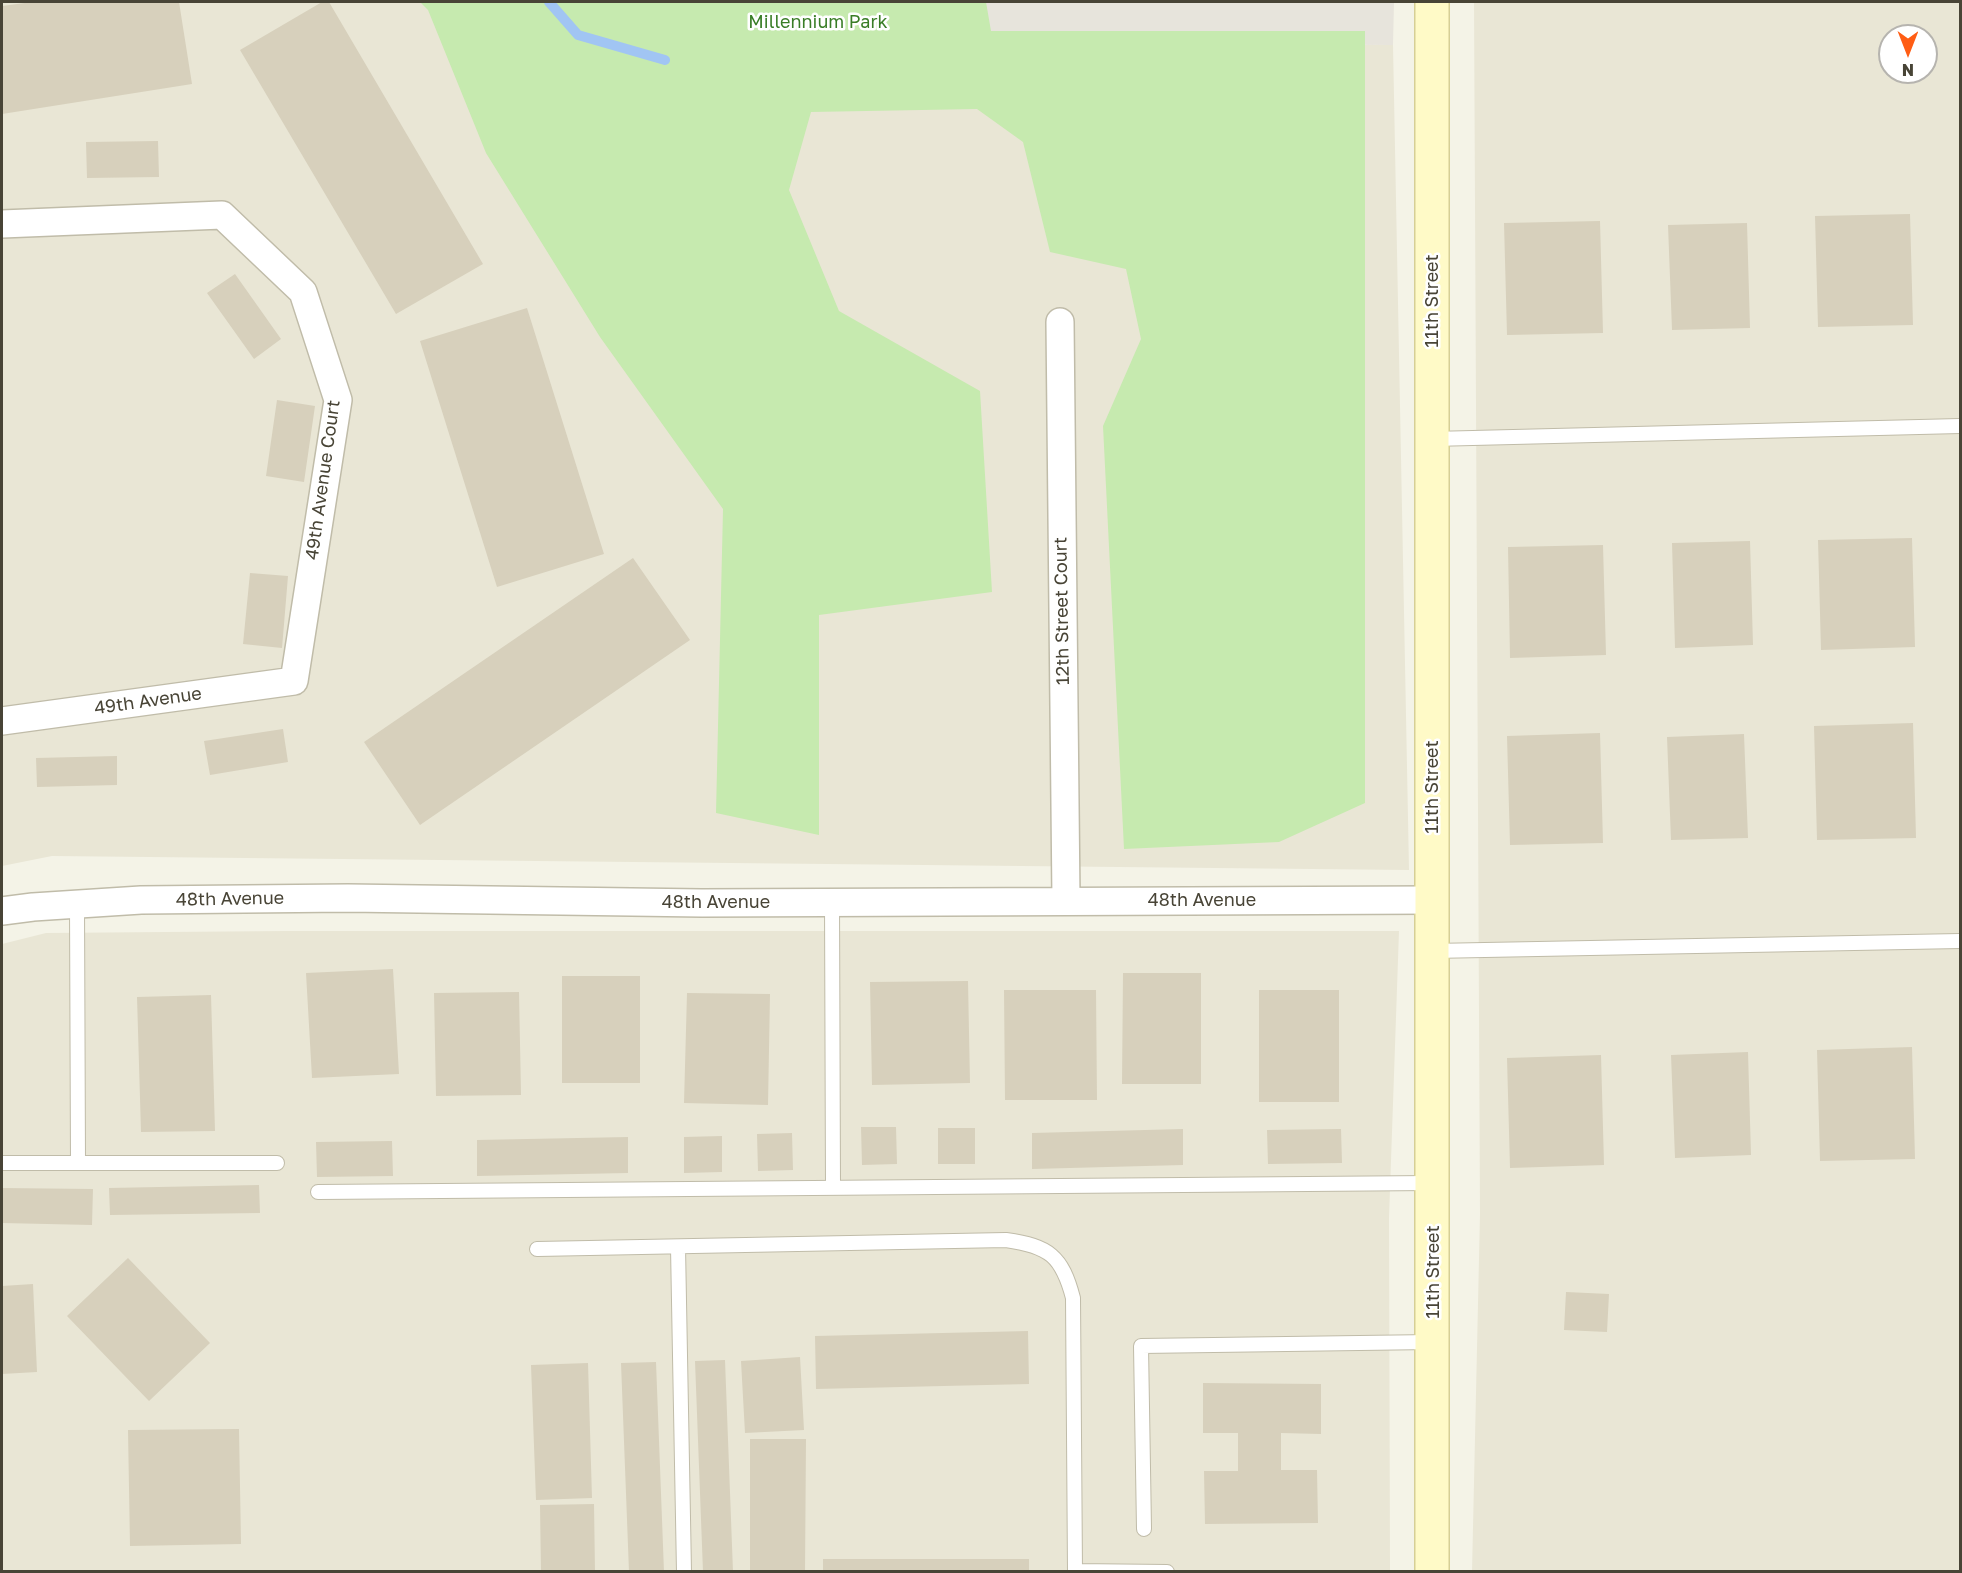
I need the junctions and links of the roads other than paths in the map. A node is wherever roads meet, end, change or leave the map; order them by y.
1 (1432, 2) edge
2 (2, 224) edge
3 (1060, 322) dead end
4 (1960, 426) edge
5 (1432, 439) junction
6 (294, 681) joint
7 (2, 721) edge
8 (1066, 900) junction
9 (1432, 900) junction
10 (832, 901) junction
11 (77, 905) junction
12 (2, 911) edge
13 (1960, 941) edge
14 (1432, 951) junction
15 (78, 1162) junction
16 (277, 1162) dead end
17 (2, 1163) edge
18 (1433, 1183) junction
19 (833, 1186) junction
20 (318, 1192) dead end
21 (678, 1247) junction
22 (537, 1249) dead end
23 (1432, 1341) junction
24 (1144, 1529) dead end
25 (1075, 1571) edge
26 (684, 1572) edge
27 (1167, 1572) edge
28 (1432, 1572) edge

1 - 5 street, 11th Street
2 - 6 street, 49th Avenue Court
3 - 8 street, 12th Street Court
4 - 5 lane
5 - 9 street, 11th Street
6 - 7 street, 49th Avenue
8 - 9 street, 48th Avenue
8 - 10 street, 48th Avenue
9 - 14 street, 11th Street
10 - 11 street, 48th Avenue
10 - 19 lane
11 - 12 street, 48th Avenue
11 - 15 lane
13 - 14 lane
14 - 18 street, 11th Street
15 - 16 lane
15 - 17 lane
18 - 19 lane
18 - 23 street, 11th Street
19 - 20 lane
21 - 22 lane
21 - 25 lane
21 - 26 lane
23 - 24 lane
23 - 28 street, 11th Street
25 - 27 lane

